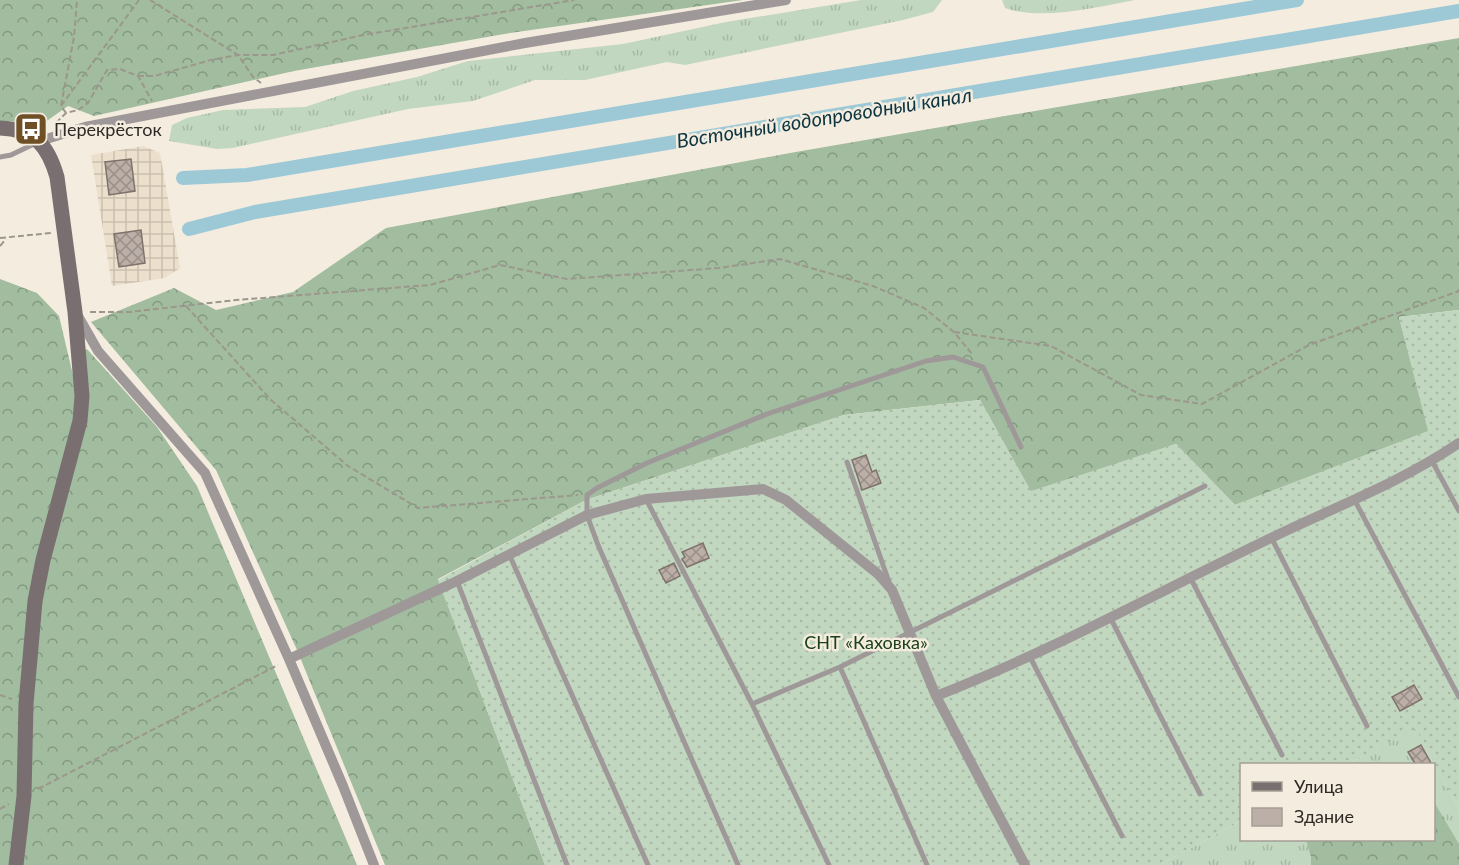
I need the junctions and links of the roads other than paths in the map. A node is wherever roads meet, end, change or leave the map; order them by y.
1 (786, 0) edge
2 (0, 128) edge
3 (40, 141) junction
4 (0, 157) edge
5 (75, 312) junction
6 (1459, 443) edge
7 (1021, 447) dead end
8 (1432, 461) junction
9 (847, 462) dead end
10 (1204, 486) dead end
11 (1354, 499) junction
12 (646, 500) junction
13 (1459, 511) edge
14 (587, 515) junction
15 (1271, 537) junction
16 (509, 554) junction
17 (1191, 579) junction
18 (457, 581) junction
19 (892, 590) junction
20 (1111, 619) junction
21 (909, 632) junction
22 (1030, 657) junction
23 (289, 660) junction
24 (840, 667) junction
25 (936, 696) junction
26 (1459, 697) edge
27 (752, 704) junction
28 (1367, 726) dead end
29 (1282, 755) dead end
30 (1200, 794) dead end
31 (1122, 836) dead end
32 (16, 865) edge
33 (374, 865) edge
34 (567, 865) edge
35 (648, 865) edge
36 (738, 865) edge
37 (829, 865) edge
38 (927, 865) edge
39 (1025, 865) edge

1 - 3 street
2 - 3 street
3 - 4 lane
3 - 5 street
5 - 23 street
5 - 32 street
6 - 8 street
7 - 14 lane
8 - 11 street
8 - 13 lane
9 - 19 lane
10 - 21 lane
11 - 15 street
11 - 26 lane
12 - 14 street
12 - 19 street
12 - 27 lane
14 - 16 street
14 - 36 lane
15 - 17 street
15 - 28 lane
16 - 18 street
16 - 35 lane
17 - 20 street
17 - 29 lane
18 - 23 street
18 - 34 lane
19 - 21 street
20 - 22 street
20 - 30 lane
21 - 24 lane
21 - 25 street
22 - 25 street
22 - 31 lane
23 - 33 street
24 - 27 lane
24 - 38 lane
25 - 39 street
27 - 37 lane

